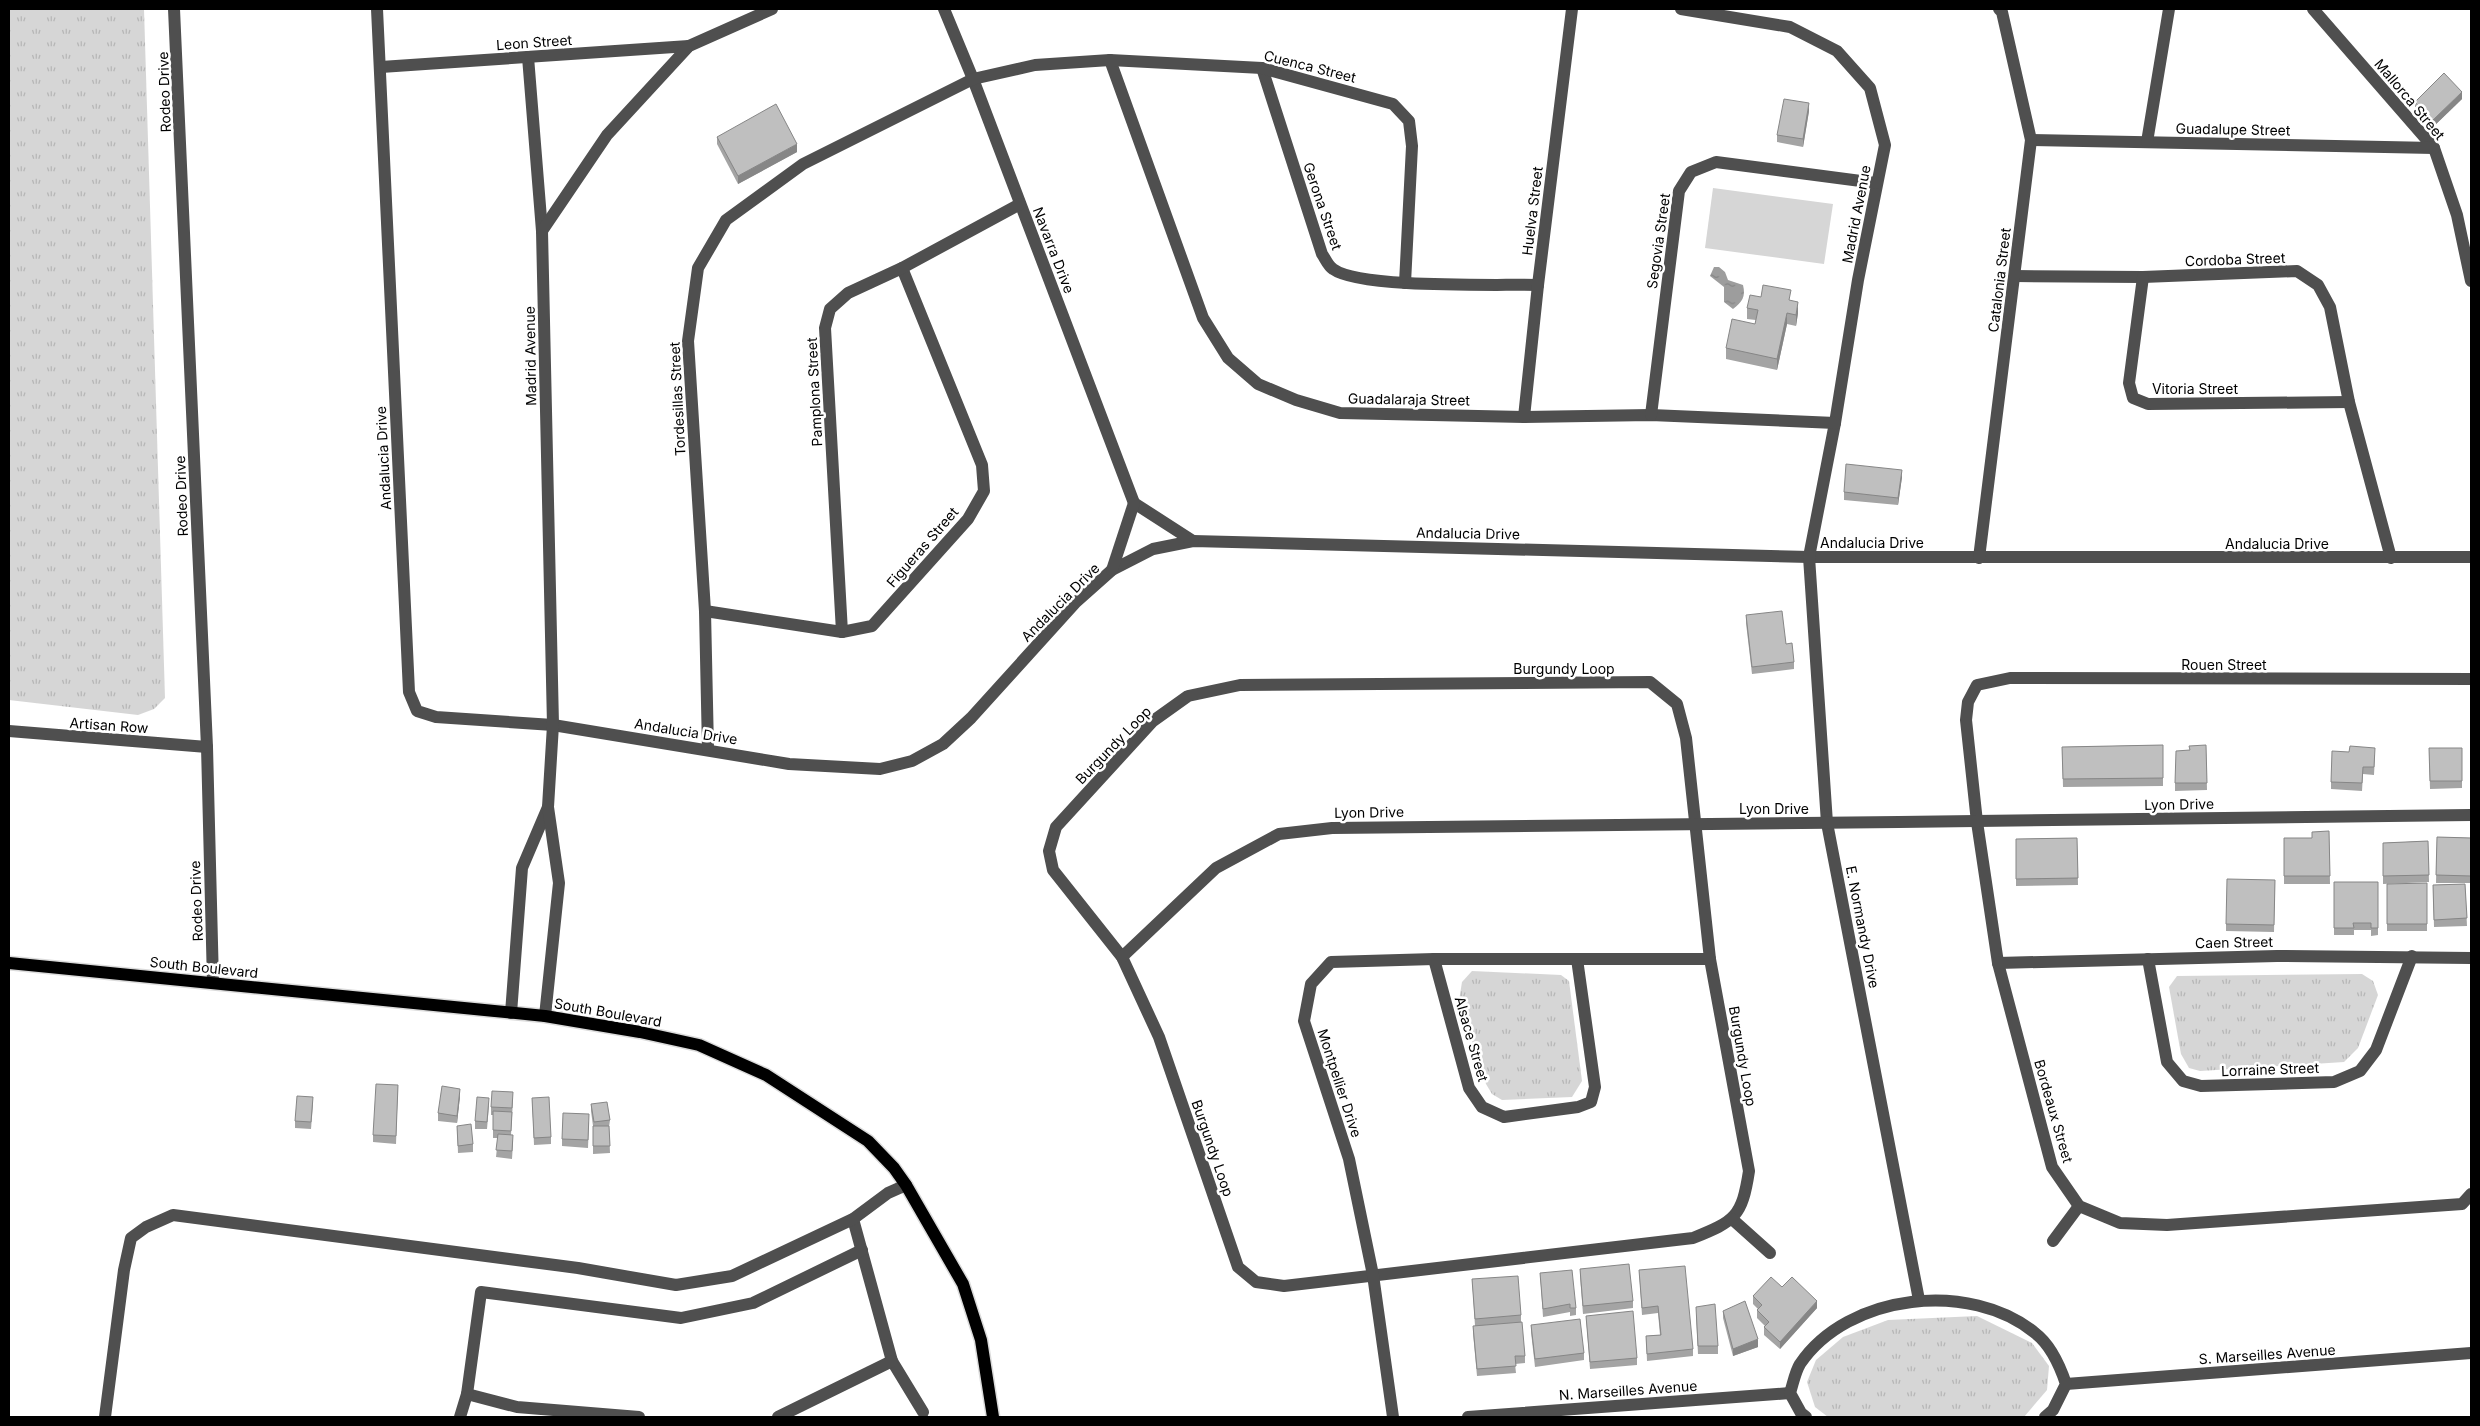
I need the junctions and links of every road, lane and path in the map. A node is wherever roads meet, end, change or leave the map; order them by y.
1 (174, 9) edge
2 (377, 9) edge
3 (772, 9) edge
4 (944, 9) edge
5 (1572, 9) edge
6 (1681, 9) edge
7 (2169, 9) edge
8 (2313, 9) edge
9 (2002, 10) edge
10 (689, 46) junction
11 (528, 57) junction
12 (1110, 60) junction
13 (381, 68) junction
14 (1262, 68) junction
15 (974, 79) junction
16 (2031, 140) junction
17 (2147, 142) junction
18 (2434, 148) junction
19 (1876, 183) junction
20 (1020, 204) junction
21 (542, 231) junction
22 (902, 268) junction
23 (2015, 276) junction
24 (2143, 277) junction
25 (2471, 282) edge
26 (1405, 283) junction
27 (1538, 285) junction
28 (2349, 402) junction
29 (1651, 415) junction
30 (1524, 417) junction
31 (1835, 423) junction
32 (1134, 503) junction
33 (1193, 541) junction
34 (1810, 557) junction
35 (2471, 557) edge
36 (1979, 558) junction
37 (2391, 558) junction
38 (1112, 570) junction
39 (705, 611) junction
40 (842, 632) junction
41 (2471, 679) edge
42 (1977, 685) joint
43 (553, 725) junction
44 (9, 732) edge
45 (207, 747) junction
46 (708, 749) junction
47 (548, 807) junction
48 (2471, 815) edge
49 (1977, 822) junction
50 (1696, 823) junction
51 (1828, 823) junction
52 (2412, 956) junction
53 (1122, 957) junction
54 (1434, 958) junction
55 (2471, 958) edge
56 (1577, 959) junction
57 (1710, 959) junction
58 (2148, 959) junction
59 (9, 963) edge
60 (1998, 963) junction
61 (213, 982) junction
62 (511, 1013) junction
63 (545, 1016) junction
64 (906, 1185) junction
65 (2471, 1194) edge
66 (2079, 1206) junction
67 (852, 1219) junction
68 (1732, 1219) junction
69 (2053, 1241) dead end
70 (862, 1250) junction
71 (1770, 1254) dead end
72 (1373, 1275) junction
73 (1919, 1300) junction
74 (2471, 1353) edge
75 (892, 1361) junction
76 (2066, 1384) junction
77 (1790, 1393) junction
78 (467, 1394) junction
79 (923, 1412) dead end
80 (105, 1417) edge
81 (460, 1417) edge
82 (639, 1417) edge
83 (778, 1417) edge
84 (993, 1417) edge
85 (1393, 1417) edge
86 (1468, 1417) edge
87 (1806, 1417) edge
88 (2044, 1417) edge

1 - 45 street, Rodeo Drive
2 - 13 street, Andalucia Drive
3 - 10 street
4 - 15 street, Navarra Drive
5 - 27 street, Huelva Street
6 - 19 street, Madrid Avenue
7 - 17 street
8 - 18 street, Mallorca Street
9 - 16 street, Catalonia Street
10 - 11 street, Leon Street
10 - 21 street
11 - 13 street, Leon Street
11 - 21 street, Madrid Avenue
12 - 14 street, Cuenca Street
12 - 15 street, Cuenca Street
12 - 30 street, Guadalaraja Street
13 - 43 street, Andalucia Drive
14 - 26 street, Gerona Street
14 - 26 street, Cuenca Street
15 - 20 street, Navarra Drive
15 - 39 street, Tordesillas Street
16 - 17 street, Guadalupe Street
16 - 23 street, Catalonia Street
17 - 18 street, Guadalupe Street
18 - 25 street, Mallorca Street
19 - 29 street, Segovia Street
19 - 31 street, Madrid Avenue
20 - 22 street, Pamplona Street
20 - 32 street, Navarra Drive
21 - 43 street, Madrid Avenue
22 - 40 street, Pamplona Street
22 - 40 street, Figueras Street
23 - 24 street, Cordoba Street
23 - 36 street, Catalonia Street
24 - 28 street, Cordoba Street
24 - 28 street, Vitoria Street
26 - 27 street, Gerona Street
27 - 30 street, Huelva Street
28 - 37 street, Cordoba Street
29 - 30 street, Guadalaraja Street
29 - 31 street, Guadalaraja Street
31 - 34 street, Madrid Avenue
32 - 33 street
32 - 38 street
33 - 34 street, Andalucia Drive
33 - 38 street, Andalucia Drive
34 - 36 street, Andalucia Drive
34 - 51 street, E. Normandy Drive
35 - 37 street, Andalucia Drive
36 - 37 street, Andalucia Drive
38 - 46 street, Andalucia Drive
39 - 40 street, Figueras Street
39 - 46 street, Tordesillas Street
41 - 42 street, Rouen Street
42 - 49 street, Bordeaux Street
43 - 46 street, Andalucia Drive
43 - 47 street, Madrid Avenue
44 - 45 street, Artisan Row
45 - 61 street, Rodeo Drive
47 - 62 street
47 - 63 street
48 - 49 street, Lyon Drive
49 - 51 street, Lyon Drive
49 - 60 street, Bordeaux Street
50 - 51 street, Lyon Drive
50 - 53 street, Lyon Drive
50 - 53 street, Burgundy Loop
50 - 57 street, Burgundy Loop
51 - 73 street, E. Normandy Drive
52 - 55 street, Caen Street
52 - 58 street, Caen Street
52 - 58 street, Lorraine Street
53 - 72 street, Burgundy Loop
54 - 56 street, Montpellier Drive
54 - 56 street, Alsace Street
54 - 72 street, Montpellier Drive
56 - 57 street, Montpellier Drive
57 - 68 street, Burgundy Loop
58 - 60 street, Caen Street
59 - 61 main road, South Boulevard
60 - 66 street, Bordeaux Street
61 - 62 main road, South Boulevard
62 - 63 main road, South Boulevard
63 - 64 main road, South Boulevard
64 - 67 street
64 - 84 main road, South Boulevard
65 - 66 street
66 - 69 street
67 - 70 street
67 - 80 street
68 - 71 street
68 - 72 street, Burgundy Loop
70 - 75 street
70 - 78 street
72 - 85 street, Montpellier Drive
73 - 76 street
73 - 77 street
74 - 76 street, S. Marseilles Avenue
75 - 79 street
75 - 83 street
76 - 88 street
77 - 86 street, N. Marseilles Avenue
77 - 87 street
78 - 81 street
78 - 82 street

